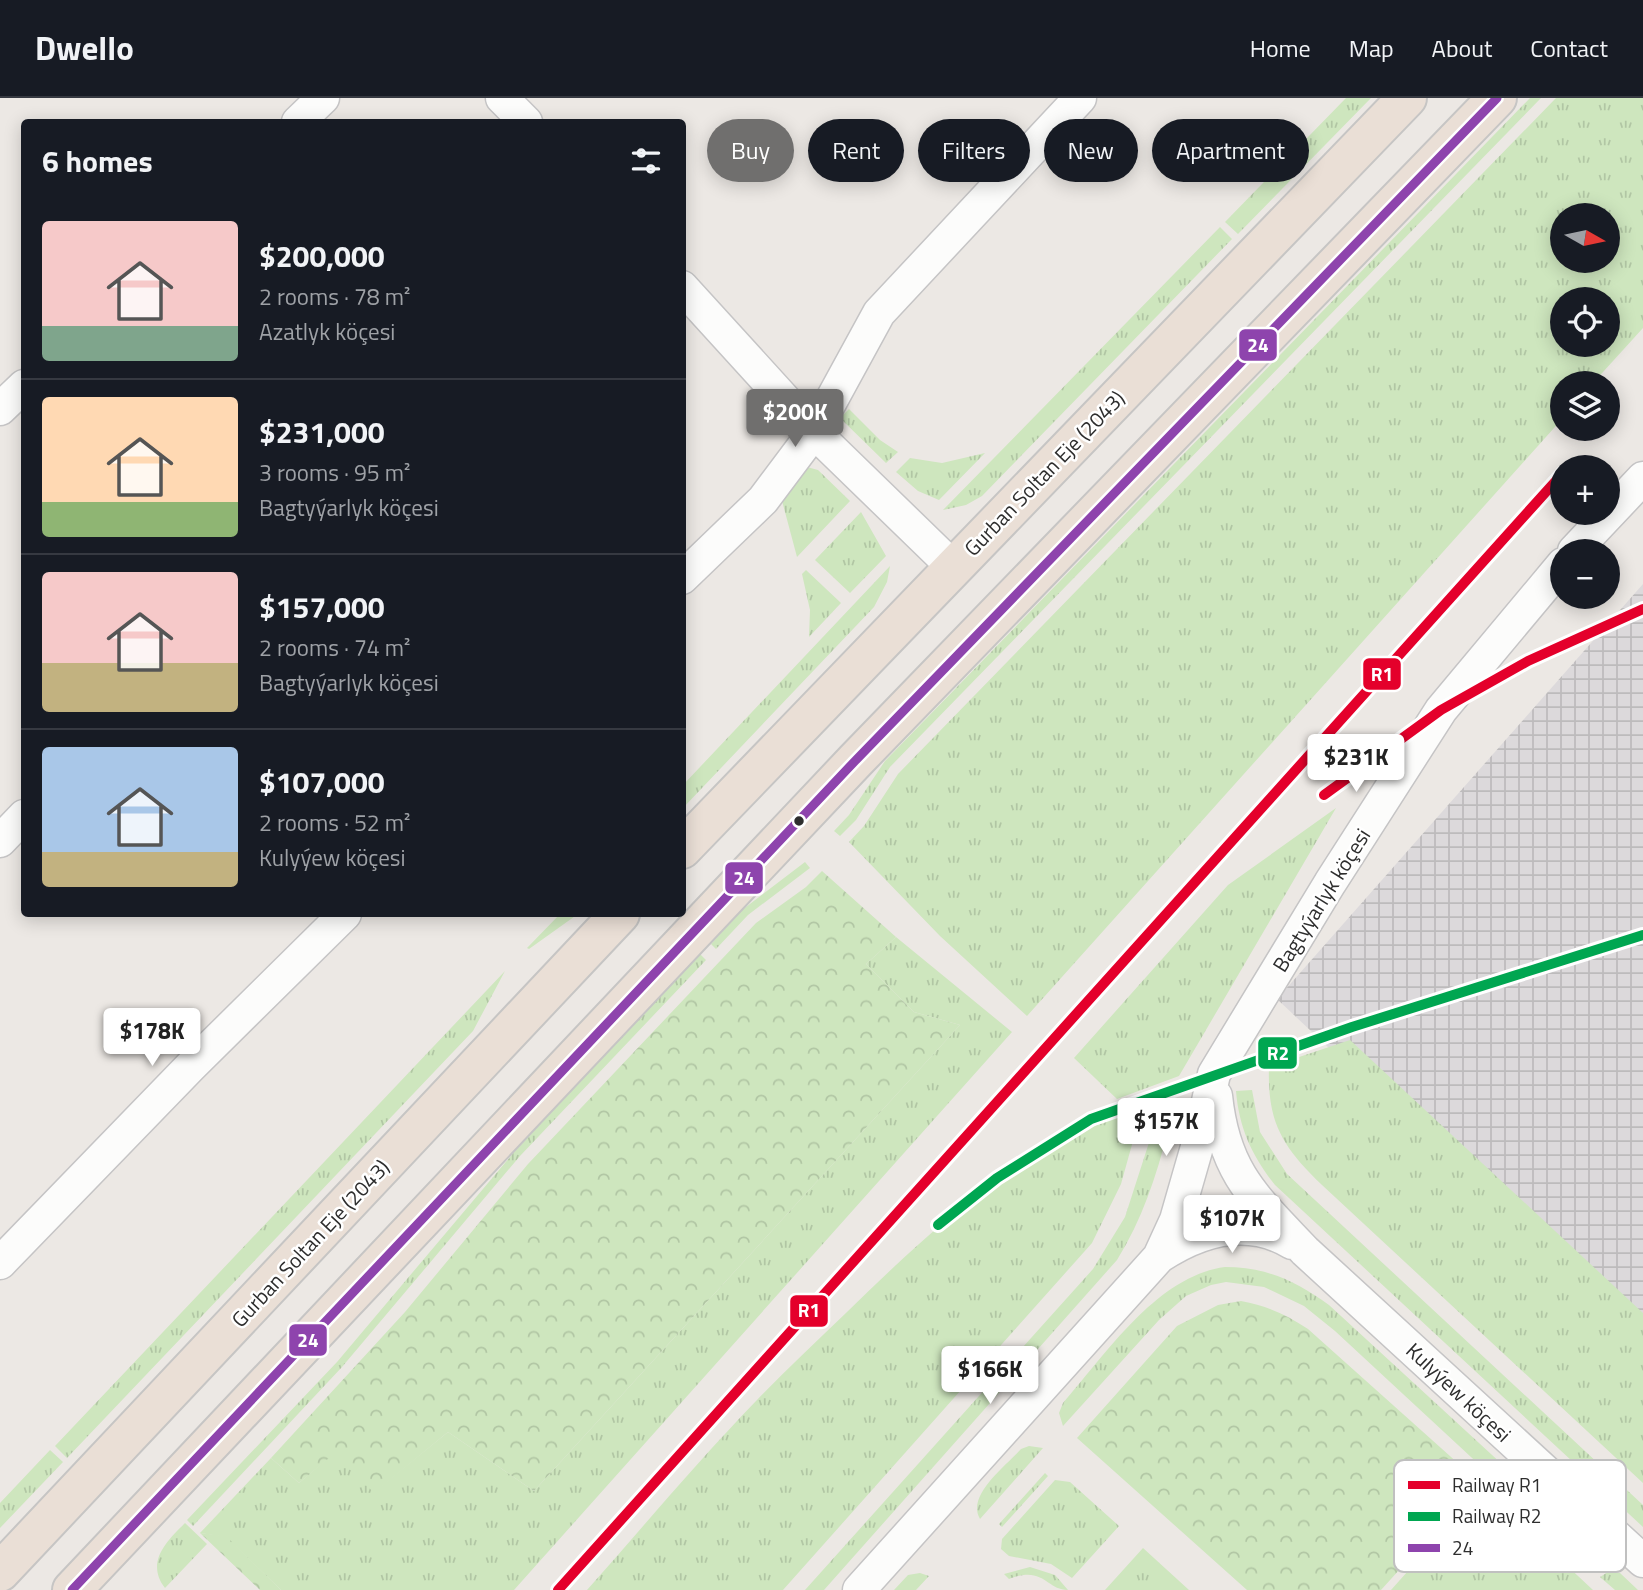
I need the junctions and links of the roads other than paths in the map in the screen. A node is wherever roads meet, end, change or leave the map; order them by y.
1 (323, 98) edge
2 (502, 98) edge
3 (1080, 98) edge
4 (1407, 98) edge
5 (1497, 98) edge
6 (301, 119) edge
7 (523, 119) edge
8 (686, 291) edge
9 (21, 389) edge
10 (0, 409) edge
11 (814, 432) junction
12 (1643, 478) edge
13 (1585, 539) edge
14 (953, 567) junction
15 (686, 574) edge
16 (1550, 580) edge
17 (21, 819) edge
18 (0, 841) edge
19 (686, 845) edge
20 (342, 917) edge
21 (617, 917) edge
22 (1214, 1074) junction
23 (1305, 1251) junction
24 (1159, 1257) junction
25 (0, 1263) edge
26 (1533, 1460) edge
27 (1626, 1545) edge
28 (1643, 1561) edge
29 (0, 1572) edge
30 (72, 1590) edge
31 (859, 1590) edge

1 - 6 street
2 - 7 street
3 - 11 street
4 - 14 highway, Gurban Soltan Eje (2043)
5 - 30 highway
8 - 11 street
9 - 10 street
11 - 14 street
11 - 15 street
12 - 13 street
14 - 19 highway, Gurban Soltan Eje (2043)
16 - 22 street, Bagtyýarlyk köçesi
17 - 18 street
20 - 25 street
21 - 29 highway, Gurban Soltan Eje (2043)
22 - 23 street
22 - 24 street, Bagtyýarlyk köçesi
23 - 24 street
23 - 26 street, Kulyýew köçesi
24 - 31 street
27 - 28 street, Kulyýew köçesi

